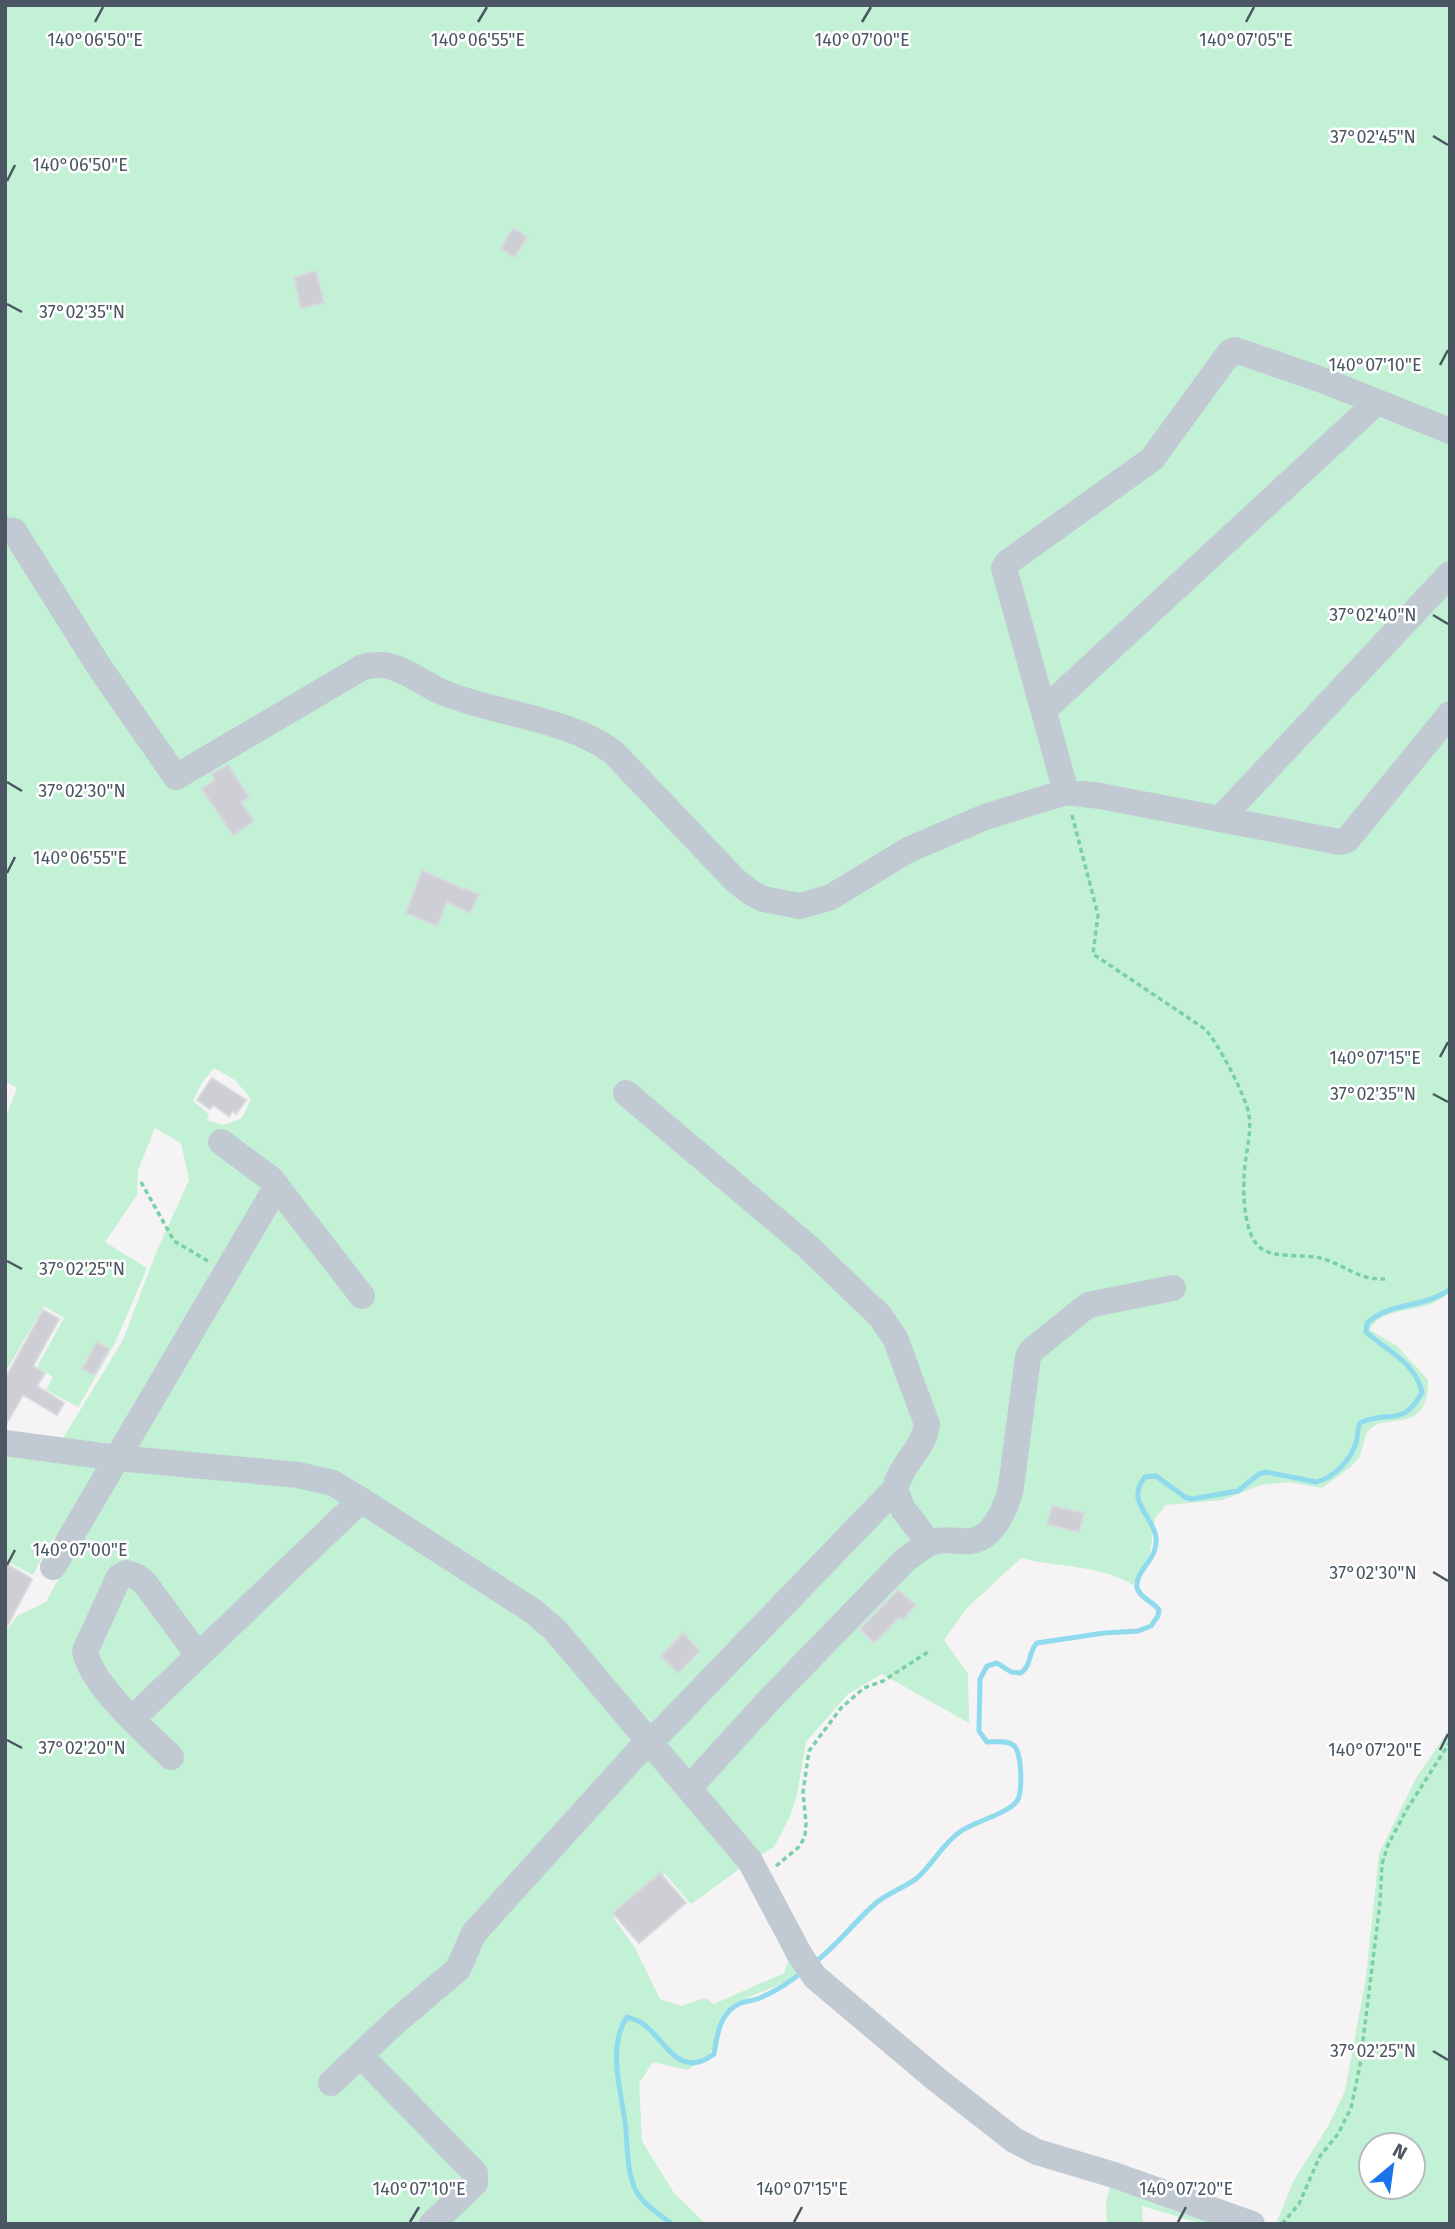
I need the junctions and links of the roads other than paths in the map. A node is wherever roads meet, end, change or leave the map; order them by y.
1 (1377, 402) junction
2 (1450, 431) edge
3 (5, 530) edge
4 (1450, 574) edge
5 (1044, 710) junction
6 (1450, 714) edge
7 (1066, 792) junction
8 (1221, 818) junction
9 (626, 1093) dead end
10 (221, 1142) dead end
11 (277, 1186) junction
12 (1173, 1288) dead end
13 (362, 1296) dead end
14 (5, 1443) edge
15 (117, 1458) junction
16 (895, 1489) junction
17 (362, 1500) junction
18 (929, 1543) junction
19 (53, 1567) dead end
20 (198, 1656) junction
21 (133, 1718) junction
22 (650, 1741) junction
23 (171, 1757) dead end
24 (689, 1788) junction
25 (360, 2055) junction
26 (331, 2083) dead end
27 (432, 2224) edge
28 (1252, 2224) edge

1 - 2 street
1 - 5 street
1 - 5 street
3 - 7 street
4 - 8 street
5 - 7 street
6 - 8 street
7 - 8 street
9 - 16 street
10 - 11 street
11 - 13 street
11 - 15 street
12 - 18 street
14 - 15 street
15 - 17 street
15 - 19 street
16 - 18 street
16 - 22 street
17 - 20 street
17 - 22 street
18 - 24 street
20 - 21 street
20 - 21 street
21 - 23 street
22 - 24 street
22 - 25 street
24 - 28 street
25 - 26 street
25 - 27 street

